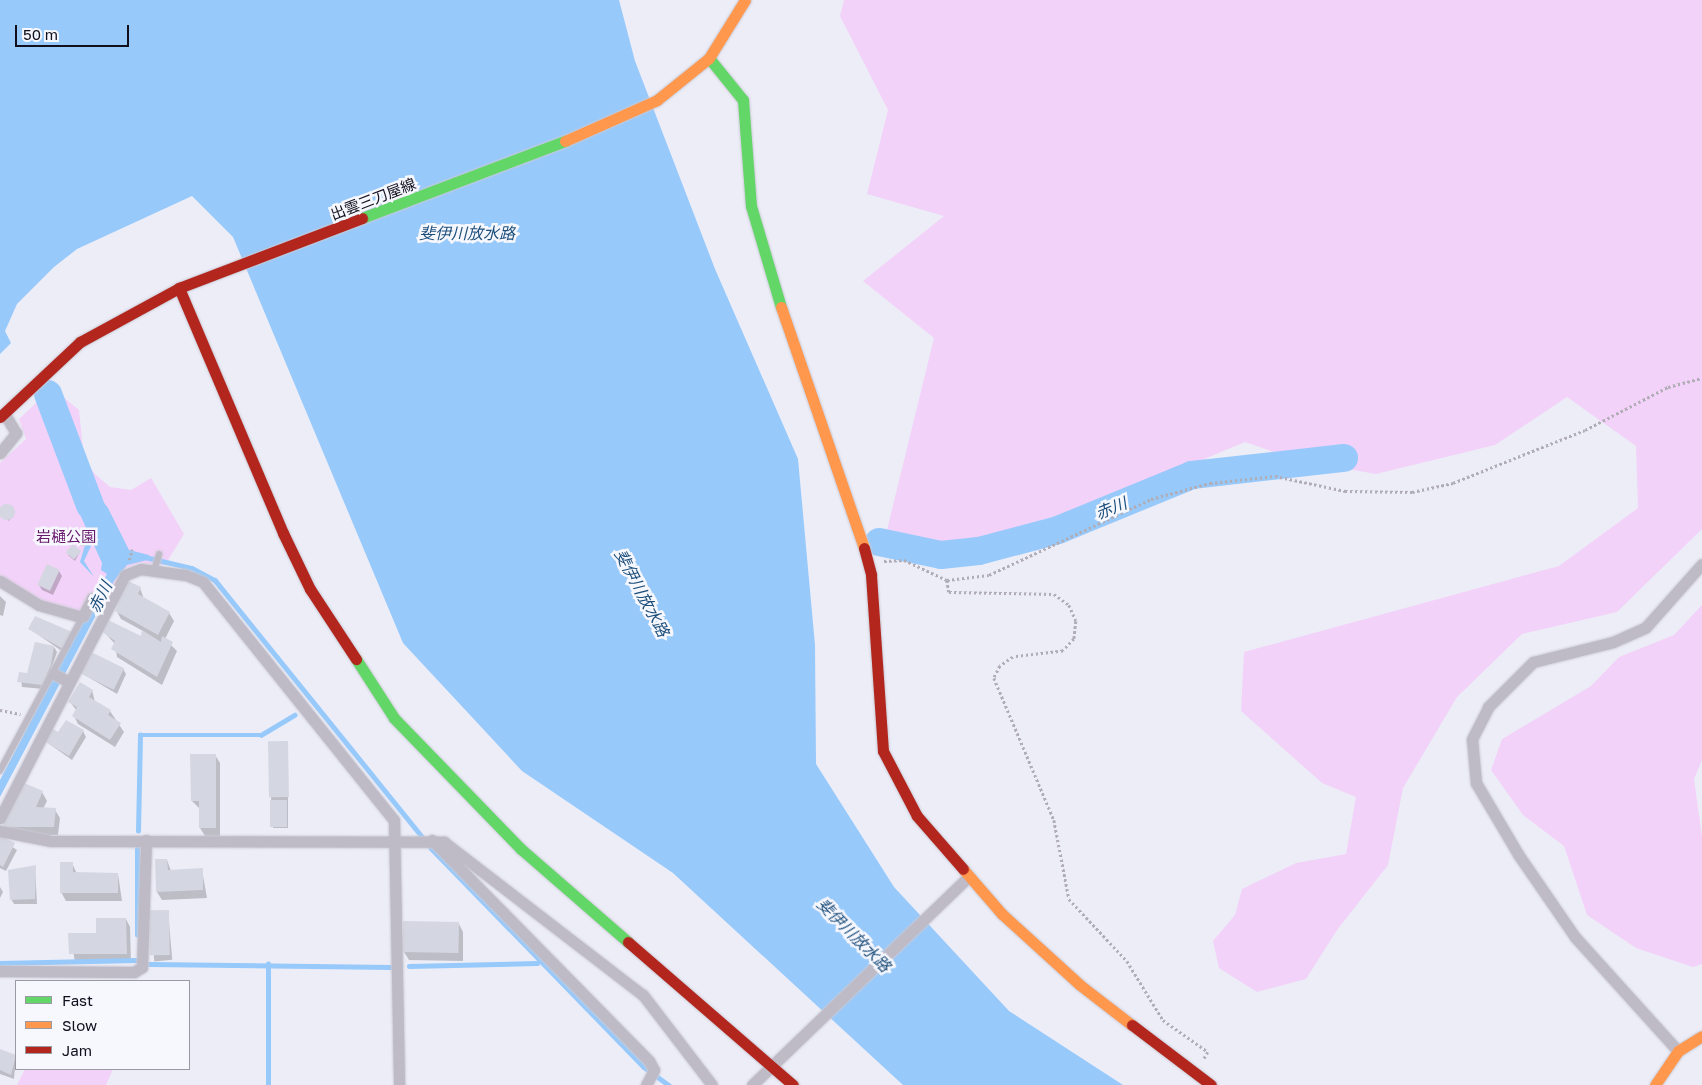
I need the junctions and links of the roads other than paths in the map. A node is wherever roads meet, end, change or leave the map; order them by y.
1 (745, 0) edge
2 (709, 58) junction
3 (179, 288) junction
4 (2, 415) edge
5 (0, 453) edge
6 (158, 556) dead end
7 (1702, 564) edge
8 (155, 567) junction
9 (0, 581) edge
10 (102, 603) junction
11 (83, 616) junction
12 (61, 678) junction
13 (0, 771) edge
14 (0, 818) edge
15 (0, 832) edge
16 (397, 838) junction
17 (146, 840) junction
18 (427, 840) junction
19 (968, 877) junction
20 (0, 972) edge
21 (1702, 1036) edge
22 (1678, 1051) junction
23 (770, 1066) junction
24 (650, 1078) edge
25 (399, 1085) edge
26 (712, 1085) edge
27 (752, 1085) edge
28 (794, 1085) edge
29 (1211, 1085) edge
30 (1655, 1085) edge

1 - 2 street, 出雲三刀屋線
2 - 3 street, 出雲三刀屋線
2 - 19 street
3 - 4 street, 出雲三刀屋線
3 - 23 street
4 - 5 street
6 - 8 lane
7 - 22 street
8 - 10 street
8 - 16 street
9 - 11 street
10 - 11 street
10 - 12 street
11 - 12 lane
12 - 13 lane
12 - 14 street
15 - 17 street
16 - 17 street
16 - 18 street
16 - 25 street
17 - 20 street
18 - 24 street
18 - 26 street
19 - 23 street
19 - 29 street
21 - 22 street
22 - 30 street
23 - 27 street
23 - 28 street

